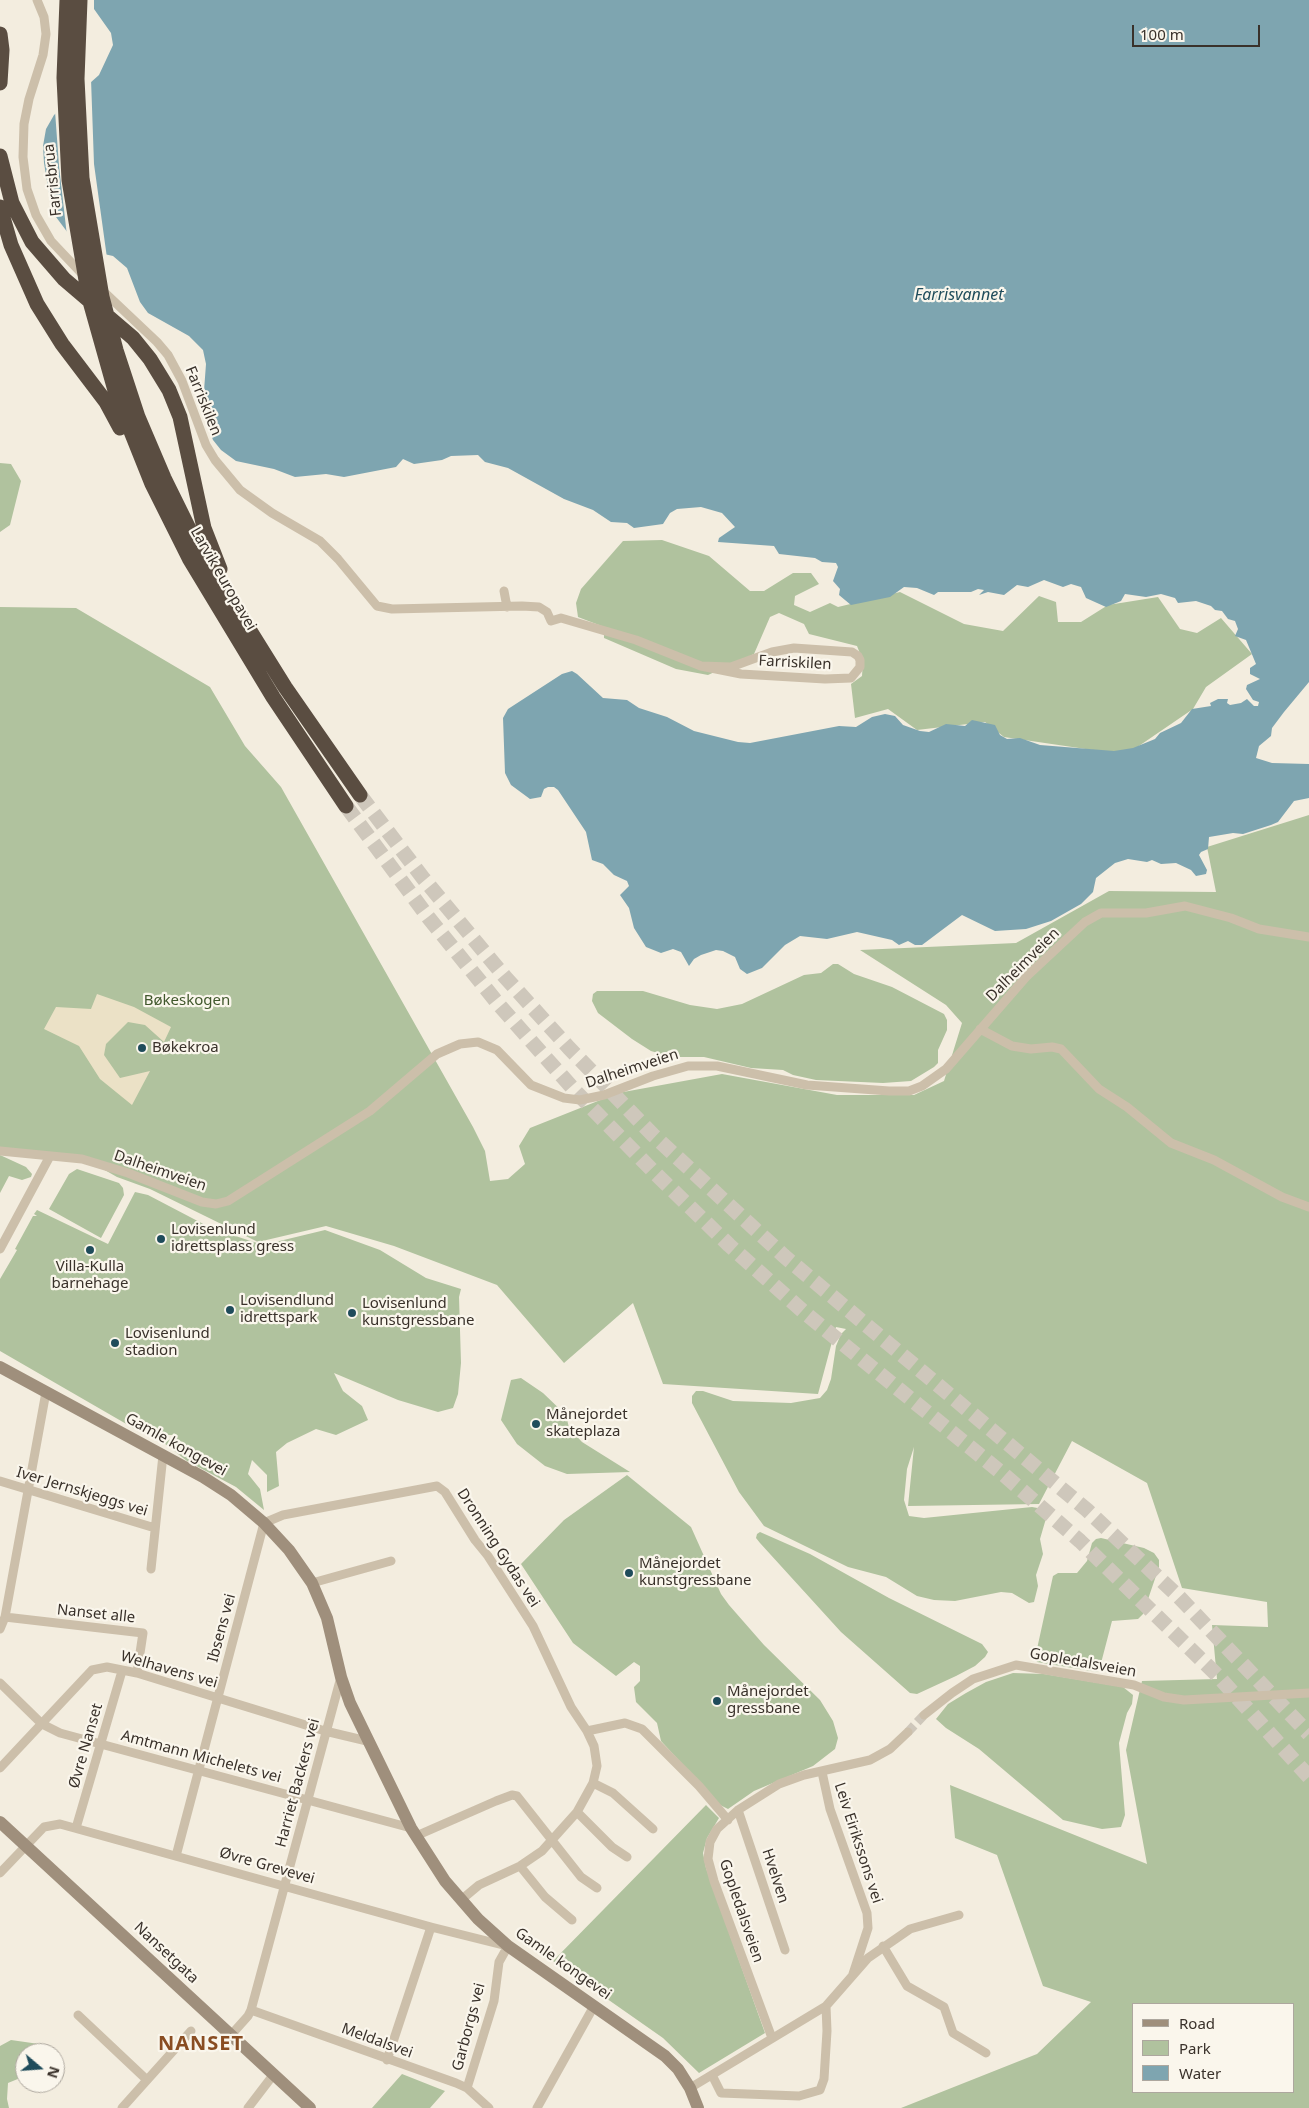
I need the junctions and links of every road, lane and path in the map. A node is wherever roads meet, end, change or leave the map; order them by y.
1 (36, 0) edge
2 (67, 0) edge
3 (80, 0) edge
4 (0, 34) edge
5 (0, 83) edge
6 (0, 156) edge
7 (0, 207) edge
8 (110, 351) junction
9 (152, 484) junction
10 (221, 586) junction
11 (504, 591) dead end
12 (507, 607) junction
13 (701, 666) junction
14 (360, 796) tunnel mouth
15 (346, 806) tunnel mouth
16 (1309, 937) edge
17 (980, 1029) junction
18 (0, 1151) edge
19 (50, 1156) junction
20 (1309, 1207) edge
21 (0, 1249) edge
22 (0, 1367) edge
23 (46, 1392) junction
24 (163, 1455) junction
25 (0, 1481) edge
26 (27, 1490) junction
27 (264, 1523) junction
28 (155, 1528) junction
29 (391, 1561) dead end
30 (151, 1569) dead end
31 (312, 1582) junction
32 (5, 1589) edge
33 (4, 1618) junction
34 (0, 1629) edge
35 (122, 1671) junction
36 (137, 1673) junction
37 (341, 1677) junction
38 (0, 1683) edge
39 (1309, 1693) edge
40 (218, 1698) junction
41 (924, 1715) tunnel mouth
42 (42, 1724) junction
43 (325, 1731) junction
44 (587, 1732) junction
45 (908, 1732) tunnel mouth
46 (367, 1741) junction
47 (101, 1743) junction
48 (0, 1768) edge
49 (198, 1770) junction
50 (822, 1772) junction
51 (593, 1783) junction
52 (308, 1800) junction
53 (738, 1810) junction
54 (577, 1812) junction
55 (728, 1820) junction
56 (0, 1822) edge
57 (76, 1828) junction
58 (653, 1829) dead end
59 (414, 1832) junction
60 (551, 1841) junction
61 (25, 1845) junction
62 (176, 1856) junction
63 (627, 1857) dead end
64 (520, 1866) junction
65 (0, 1873) edge
66 (284, 1885) junction
67 (597, 1888) dead end
68 (461, 1900) junction
69 (959, 1915) dead end
70 (572, 1920) dead end
71 (431, 1927) junction
72 (508, 1946) junction
73 (883, 1946) junction
74 (785, 1950) dead end
75 (852, 1979) junction
76 (594, 2006) junction
77 (826, 2006) junction
78 (251, 2010) junction
79 (78, 2015) dead end
80 (191, 2031) dead end
81 (231, 2035) junction
82 (772, 2038) junction
83 (986, 2053) dead end
84 (387, 2060) junction
85 (274, 2074) junction
86 (712, 2075) junction
87 (147, 2080) junction
88 (467, 2088) junction
89 (690, 2088) junction
90 (695, 2106) edge
91 (122, 2108) edge
92 (248, 2108) edge
93 (310, 2108) edge
94 (489, 2108) edge
95 (537, 2108) edge

1 - 12 street, Farriskilen
2 - 8 highway, Farrisbrua
3 - 8 highway, Farrisbrua
4 - 5 highway
6 - 10 highway
7 - 9 highway
8 - 9 highway, Larvik europavei
8 - 10 highway, Larvik europavei
9 - 15 highway, Larvik europavei
10 - 14 highway, Larvik europavei
11 - 12 street
12 - 13 street, Farriskilen
13 - 13 street, Farriskilen
16 - 17 street, Dalheimveien
17 - 19 street, Dalheimveien
17 - 20 street
18 - 19 street, Dalheimveien
19 - 21 street
22 - 23 street, Gamle kongevei
23 - 24 street, Gamle kongevei
23 - 26 street
24 - 27 street, Gamle kongevei
24 - 28 street
25 - 26 street, Iver Jernskjeggs vei
26 - 28 street, Iver Jernskjeggs vei
26 - 32 street
27 - 31 street, Gamle kongevei
27 - 40 street, Ibsens vei
27 - 44 street, Dronning Gydas vei
28 - 30 street
29 - 31 street
31 - 37 street, Gamle kongevei
32 - 33 street
33 - 34 street
33 - 36 street, Nanset alle
35 - 36 street, Welhavens vei
35 - 42 street, Welhavens vei
35 - 47 street, Øvre Nanset
36 - 40 street, Welhavens vei
37 - 43 street, Harriet Backers vei
37 - 46 street, Gamle kongevei
38 - 42 street, Amtmann Michelets vei
39 - 41 street, Gopledalsveien
40 - 43 street, Welhavens vei
40 - 49 street, Ibsens vei
42 - 47 street, Amtmann Michelets vei
42 - 48 street, Welhavens vei
43 - 46 street, Welhavens vei
43 - 52 street, Harriet Backers vei
44 - 51 street, Dronning Gydas vei
44 - 55 street
45 - 50 street, Gopledalsveien
46 - 59 street, Gamle kongevei
47 - 49 street, Amtmann Michelets vei
47 - 57 street, Øvre Nanset
49 - 52 street, Amtmann Michelets vei
49 - 62 street, Ibsens vei
50 - 53 street, Gopledalsveien
50 - 75 street, Leiv Eirikssons vei
51 - 54 street, Dronning Gydas vei
51 - 58 street
52 - 59 street, Amtmann Michelets vei
52 - 66 street, Harriet Backers vei
53 - 55 street, Gopledalsveien
53 - 74 street, Hvelven
54 - 60 street, Dronning Gydas vei
54 - 63 street
55 - 82 street, Gopledalsveien
56 - 61 street, Nansetgata
57 - 61 street, Øvre Grevevei
57 - 62 street, Øvre Grevevei
59 - 60 street
59 - 68 street, Gamle kongevei
60 - 64 street, Dronning Gydas vei
60 - 67 street
61 - 65 street, Øvre Grevevei
61 - 81 street, Nansetgata
62 - 66 street, Øvre Grevevei
64 - 68 street, Dronning Gydas vei
64 - 70 street
66 - 71 street, Øvre Grevevei
66 - 78 street, Harriet Backers vei
68 - 72 street, Gamle kongevei
69 - 73 street, Leiv Eirikssons vei
71 - 72 street, Øvre Grevevei
71 - 84 street
72 - 76 street, Gamle kongevei
72 - 88 street, Garborgs vei
73 - 75 street, Leiv Eirikssons vei
73 - 83 street
75 - 77 street, Leiv Eirikssons vei
76 - 89 street, Gamle kongevei
76 - 95 street
77 - 82 street, Leiv Eirikssons vei
77 - 86 street
78 - 81 street, Harriet Backers vei
78 - 84 street, Meldalsvei
79 - 87 street
80 - 87 street
81 - 85 street, Nansetgata
82 - 86 street, Leiv Eirikssons vei
84 - 88 street, Meldalsvei
85 - 92 street
85 - 93 street, Nansetgata
86 - 89 street, Leiv Eirikssons vei
87 - 91 street
88 - 94 street, Meldalsvei
89 - 90 street, Gamle kongevei

